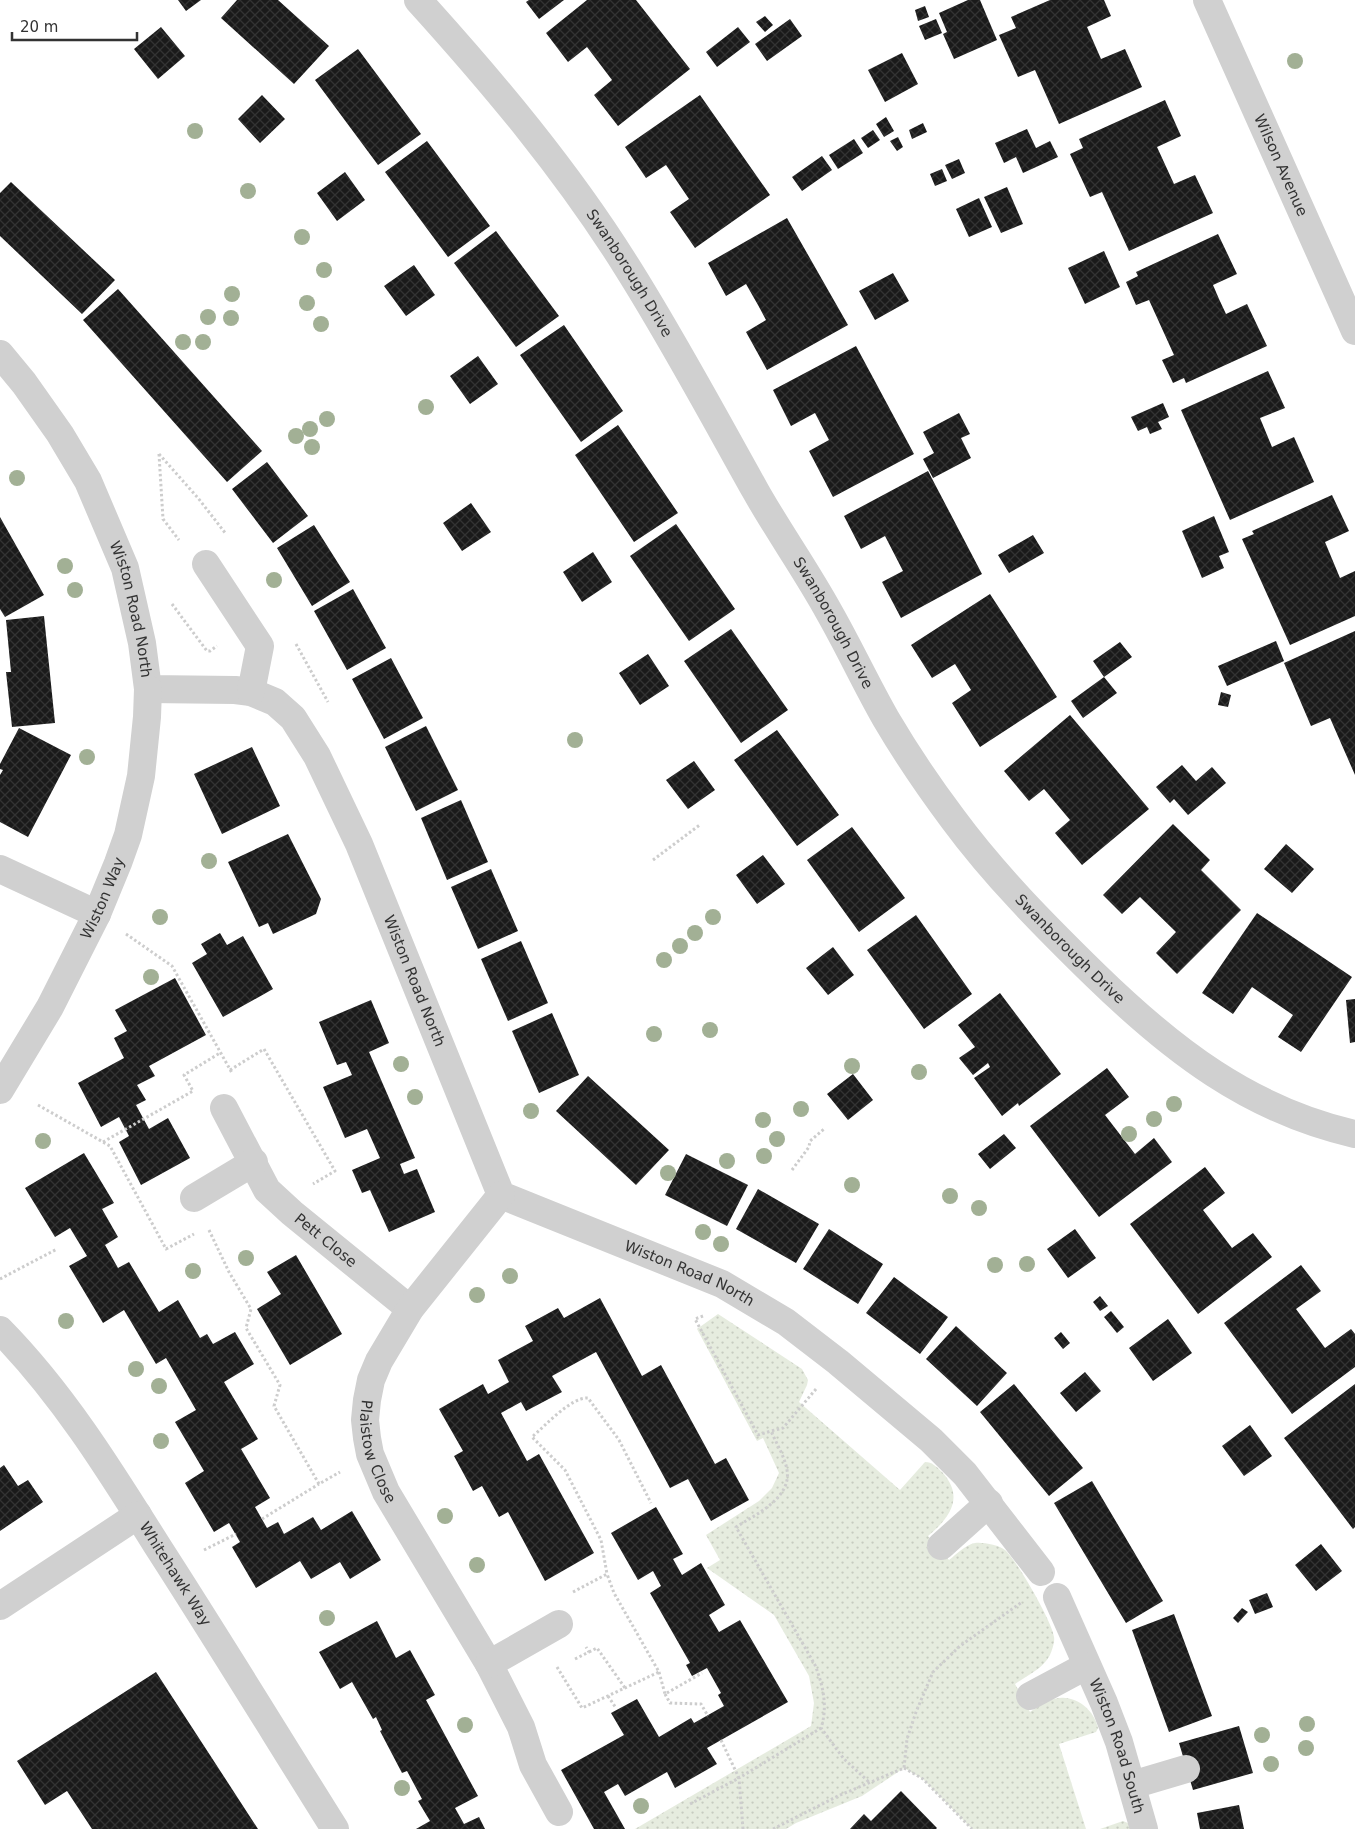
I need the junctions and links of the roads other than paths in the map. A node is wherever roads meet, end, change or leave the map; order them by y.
1 (418, 0) edge
2 (1207, 0) edge
3 (1355, 331) edge
4 (0, 354) edge
5 (206, 564) dead end
6 (148, 689) junction
7 (251, 692) junction
8 (0, 869) edge
9 (96, 914) junction
10 (0, 1090) edge
11 (224, 1108) road end
12 (1355, 1134) edge
13 (254, 1162) junction
14 (501, 1195) junction
15 (194, 1198) road end
16 (410, 1309) junction
17 (0, 1330) edge
18 (989, 1503) junction
19 (138, 1515) junction
20 (941, 1546) dead end
21 (1041, 1572) dead end
22 (1057, 1597) dead end
23 (0, 1606) edge
24 (564, 1623) road end
25 (489, 1664) junction
26 (1086, 1666) junction
27 (1030, 1696) dead end
28 (1186, 1769) dead end
29 (1132, 1785) junction
30 (559, 1812) dead end
31 (335, 1829) edge
32 (1144, 1829) edge

1 - 12 street, Swanborough Drive
2 - 3 street, Wilson Avenue
4 - 6 street, Wiston Road North
5 - 7 street
6 - 7 street, Wiston Road North
6 - 9 street, Wiston Way
7 - 14 street, Wiston Road North
8 - 9 street
9 - 10 street, Wiston Way
11 - 13 street, Pett Close
13 - 15 street
13 - 16 street, Pett Close
14 - 16 street, Plaistow Close
14 - 18 street, Wiston Road North
16 - 25 street, Plaistow Close
17 - 19 street, Whitehawk Way
18 - 20 street
18 - 21 street, Wiston Road North
19 - 23 street
19 - 31 street, Whitehawk Way
22 - 26 street, Wiston Road South
24 - 25 street
25 - 30 street, Plaistow Close
26 - 27 street, Wiston Road South
26 - 29 street, Wiston Road South
28 - 29 street
29 - 32 street, Wiston Road South

